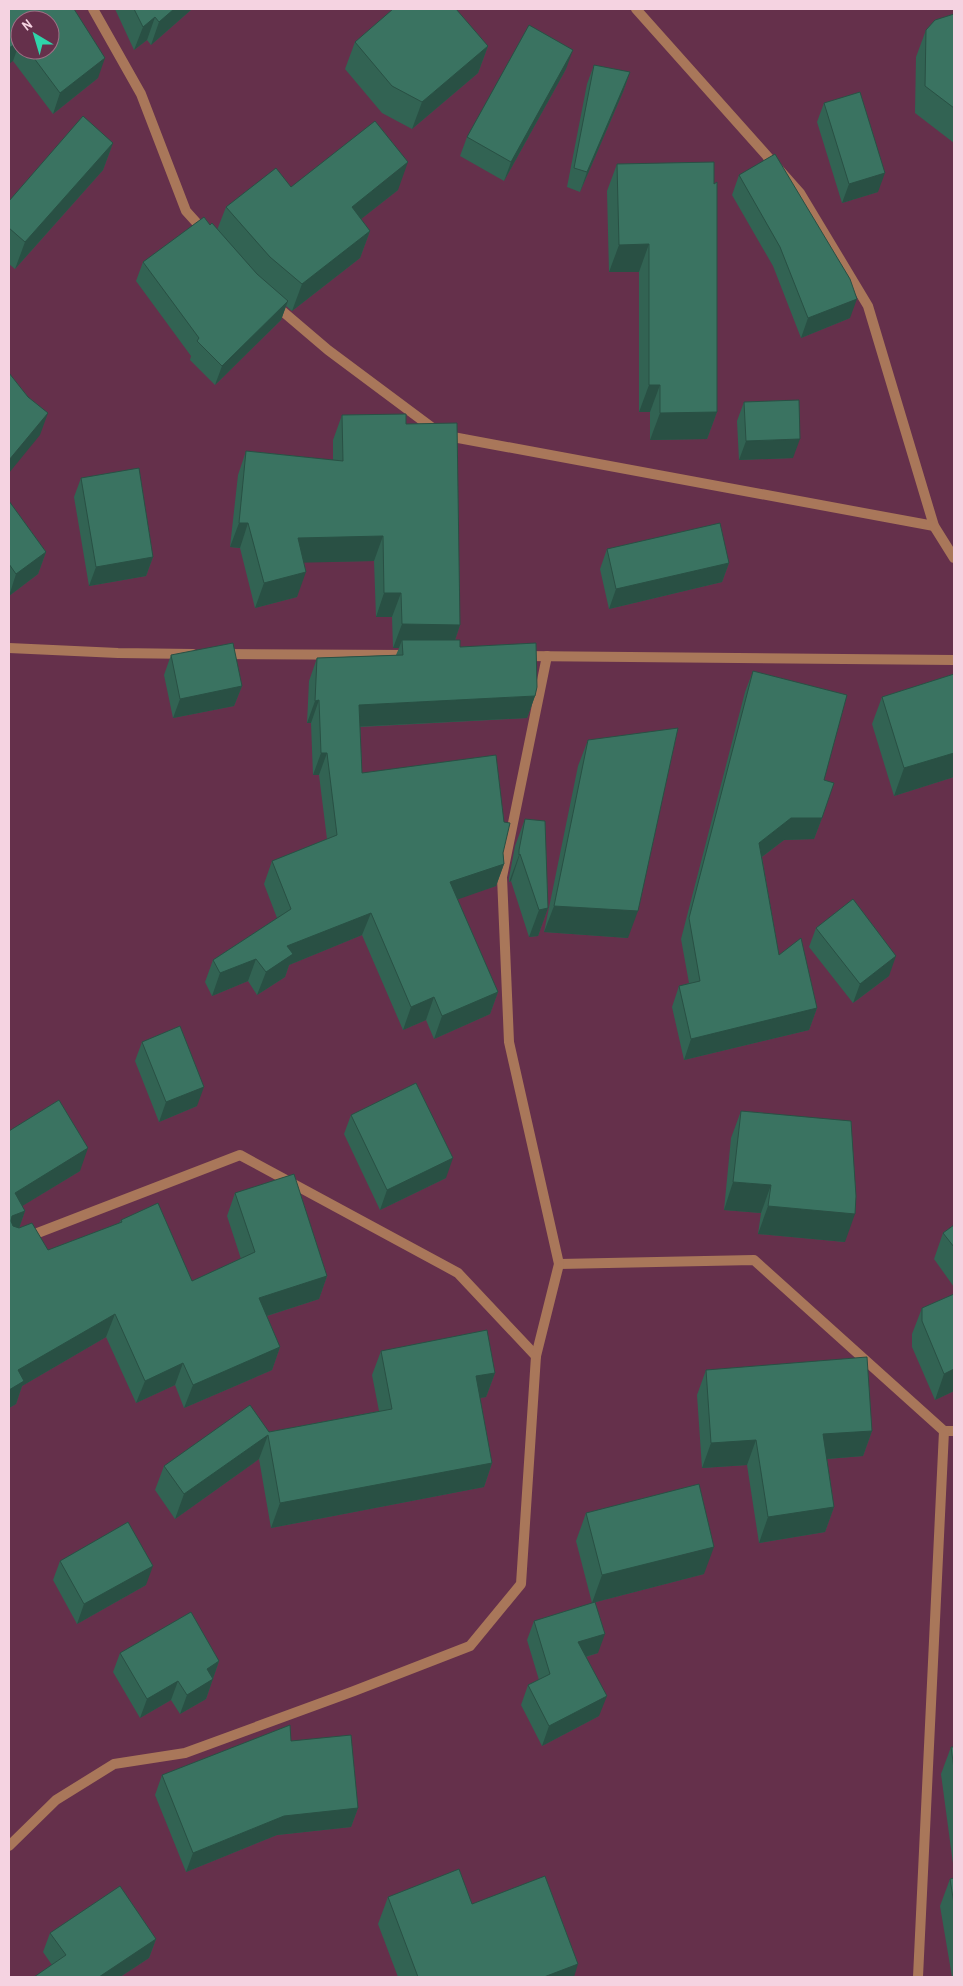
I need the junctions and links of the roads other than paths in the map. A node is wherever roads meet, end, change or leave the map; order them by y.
1 (93, 9) edge
2 (636, 9) edge
3 (211, 239) edge
4 (263, 295) edge
5 (934, 526) junction
6 (954, 558) edge
7 (9, 648) edge
8 (418, 655) edge
9 (508, 656) edge
10 (548, 656) junction
11 (954, 660) edge
12 (9, 1244) edge
13 (559, 1264) junction
14 (536, 1356) junction
15 (949, 1431) edge
16 (9, 1846) edge
17 (918, 1977) edge

1 - 3 street
2 - 5 street
4 - 5 street
5 - 6 street
7 - 8 street
9 - 10 street
10 - 11 street
10 - 13 street
12 - 14 street
13 - 14 street
13 - 15 street
14 - 16 street
15 - 17 street

